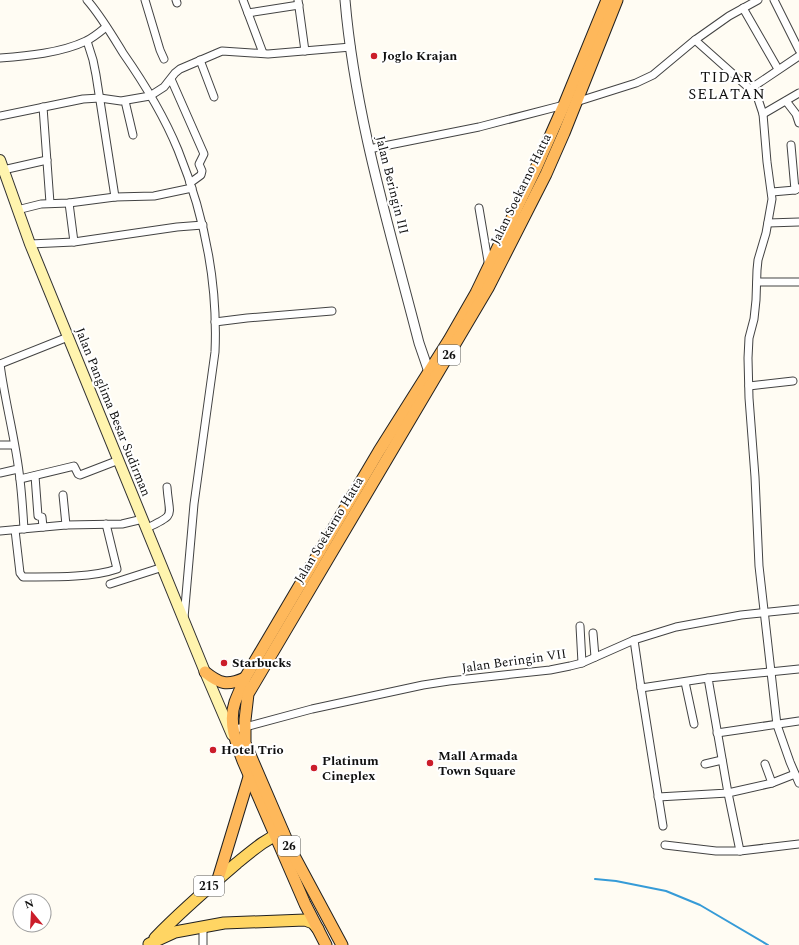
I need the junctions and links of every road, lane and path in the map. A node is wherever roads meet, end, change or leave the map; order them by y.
1 (87, 0) edge
2 (145, 0) edge
3 (243, 0) edge
4 (345, 0) edge
5 (607, 0) edge
6 (617, 0) edge
7 (758, 0) edge
8 (774, 0) edge
9 (298, 2) edge
10 (743, 8) junction
11 (248, 13) junction
12 (106, 27) junction
13 (695, 40) junction
14 (87, 41) junction
15 (351, 47) junction
16 (305, 50) junction
17 (799, 50) edge
18 (263, 53) junction
19 (799, 56) edge
20 (0, 58) edge
21 (164, 59) dead end
22 (200, 60) junction
23 (778, 69) junction
24 (171, 79) junction
25 (750, 89) junction
26 (799, 93) edge
27 (150, 96) junction
28 (214, 97) dead end
29 (100, 98) junction
30 (125, 101) junction
31 (786, 101) junction
32 (576, 102) junction
33 (564, 105) junction
34 (43, 107) junction
35 (763, 114) junction
36 (0, 116) edge
37 (799, 123) edge
38 (133, 135) dead end
39 (790, 145) dead end
40 (369, 149) junction
41 (0, 160) edge
42 (47, 160) junction
43 (3, 170) junction
44 (191, 186) junction
45 (797, 189) edge
46 (772, 192) junction
47 (114, 197) junction
48 (50, 203) junction
49 (69, 203) junction
50 (479, 208) dead end
51 (17, 210) junction
52 (799, 222) edge
53 (768, 223) junction
54 (203, 225) junction
55 (74, 242) junction
56 (30, 244) junction
57 (488, 267) junction
58 (757, 282) junction
59 (799, 282) edge
60 (332, 311) dead end
61 (215, 322) junction
62 (68, 337) junction
63 (0, 364) edge
64 (431, 377) junction
65 (793, 381) dead end
66 (749, 386) junction
67 (2, 393) edge
68 (0, 445) edge
69 (14, 445) junction
70 (119, 460) junction
71 (18, 469) junction
72 (0, 473) edge
73 (35, 476) junction
74 (20, 479) junction
75 (167, 487) dead end
76 (63, 495) dead end
77 (145, 523) junction
78 (106, 524) junction
79 (66, 525) junction
80 (43, 527) junction
81 (24, 529) junction
82 (15, 530) junction
83 (0, 531) edge
84 (319, 564) junction
85 (163, 567) junction
86 (110, 584) dead end
87 (799, 609) edge
88 (764, 613) junction
89 (184, 620) junction
90 (580, 626) dead end
91 (593, 633) dead end
92 (634, 640) junction
93 (595, 657) junction
94 (582, 663) junction
95 (799, 669) edge
96 (774, 671) junction
97 (205, 672) junction
98 (245, 678) junction
99 (708, 678) junction
100 (685, 682) junction
101 (641, 688) junction
102 (248, 694) junction
103 (216, 696) junction
104 (234, 703) junction
105 (232, 716) junction
106 (799, 721) edge
107 (694, 724) dead end
108 (780, 724) junction
109 (237, 729) junction
110 (718, 733) junction
111 (240, 743) junction
112 (722, 760) junction
113 (705, 764) dead end
114 (765, 764) dead end
115 (795, 774) junction
116 (249, 777) junction
117 (772, 783) junction
118 (799, 783) edge
119 (728, 793) junction
120 (658, 797) junction
121 (663, 826) dead end
122 (279, 834) junction
123 (799, 844) edge
124 (666, 845) dead end
125 (740, 851) junction
126 (218, 879) junction
127 (313, 892) junction
128 (181, 912) junction
129 (310, 913) junction
130 (294, 919) junction
131 (198, 927) junction
132 (320, 932) junction
133 (148, 944) edge
134 (204, 945) edge
135 (326, 945) edge
136 (342, 945) edge

1 - 12 street
2 - 21 street
3 - 11 street
4 - 15 street, Jalan Beringin III
5 - 33 highway, Jalan Soekarno Hatta / 26
6 - 32 highway, Jalan Soekarno Hatta / 26
7 - 10 street
8 - 17 street
9 - 11 street
9 - 16 street
10 - 13 street
10 - 23 street
11 - 18 street
12 - 14 street
12 - 27 street
13 - 25 street
13 - 32 street
14 - 20 street
14 - 29 street
15 - 16 street
15 - 40 street, Jalan Beringin III
16 - 18 street
18 - 22 street
19 - 23 street
22 - 24 street
22 - 28 street
23 - 25 street
24 - 27 street
24 - 44 street
25 - 35 street
26 - 31 street
27 - 30 street
27 - 44 street
29 - 30 street
29 - 34 street
29 - 47 street
30 - 38 street
31 - 35 street
31 - 37 street
32 - 64 highway, Jalan Soekarno Hatta / 26
33 - 40 street
33 - 57 highway, Jalan Soekarno Hatta / 26
34 - 36 street
34 - 42 street
35 - 46 street
39 - 45 street
40 - 64 street, Jalan Beringin III
41 - 43 main road, Jalan Panglima Besar Sudirman
42 - 43 street
42 - 48 street
43 - 51 main road, Jalan Panglima Besar Sudirman
44 - 47 street
44 - 54 street
45 - 46 street
46 - 53 street
47 - 49 street
48 - 49 street
48 - 51 street
49 - 55 street
50 - 57 street
51 - 56 main road, Jalan Panglima Besar Sudirman
52 - 53 street
53 - 58 street
54 - 55 street
54 - 61 street
55 - 56 street
56 - 62 main road, Jalan Panglima Besar Sudirman
57 - 64 highway, Jalan Soekarno Hatta / 26
58 - 59 street
58 - 66 street
60 - 61 street
61 - 89 street
62 - 63 street
62 - 70 main road, Jalan Panglima Besar Sudirman
63 - 67 street
64 - 84 highway, Jalan Soekarno Hatta / 26
65 - 66 street
66 - 88 street
67 - 69 street
68 - 69 street
69 - 71 street
70 - 73 street
70 - 77 main road, Jalan Panglima Besar Sudirman
71 - 72 street
71 - 74 street
73 - 74 street
73 - 80 street
74 - 81 street
75 - 77 street
76 - 79 street
77 - 78 street
77 - 85 main road, Jalan Panglima Besar Sudirman
78 - 79 street
78 - 82 street
79 - 80 street
80 - 81 street
81 - 82 street
82 - 83 street
84 - 98 highway, Jalan Soekarno Hatta / 26
84 - 102 highway, Jalan Soekarno Hatta / 26
85 - 86 street
85 - 89 main road, Jalan Panglima Besar Sudirman
87 - 88 street, Jalan Beringin VII
88 - 92 street, Jalan Beringin VII
88 - 96 street
89 - 97 main road, Jalan Panglima Besar Sudirman
90 - 94 street
91 - 93 street
92 - 93 street, Jalan Beringin VII
92 - 101 street
93 - 94 street, Jalan Beringin VII
94 - 109 street, Jalan Beringin VII
95 - 96 street
96 - 99 street
96 - 108 street
97 - 98 highway
97 - 103 main road, Jalan Panglima Besar Sudirman
98 - 104 highway, 26
99 - 100 street
99 - 110 street
100 - 101 street
100 - 107 street
101 - 120 street
102 - 104 main road
102 - 109 highway, 26
103 - 104 main road
103 - 105 main road
103 - 109 main road
104 - 105 highway, 26
105 - 109 highway, 26
106 - 108 street
108 - 110 street
108 - 115 street
109 - 111 highway, 26
109 - 111 main road
110 - 112 street
111 - 116 highway, 26
111 - 122 highway, 26
112 - 113 street
112 - 119 street
114 - 117 street
115 - 117 street
115 - 118 street
116 - 122 highway, 26
116 - 126 highway, 215
117 - 119 street
119 - 120 street
119 - 125 street
120 - 121 street
122 - 126 main road, 215
122 - 127 highway, 26
122 - 129 highway, 26
123 - 125 street
124 - 125 street
126 - 128 main road, 215
127 - 129 main road
127 - 136 highway, 26
128 - 131 main road
128 - 133 main road, 215
129 - 130 main road
129 - 132 highway, 26
130 - 131 main road, 215
130 - 132 main road, 215
131 - 133 main road, 215
131 - 134 street
132 - 135 highway, 26

